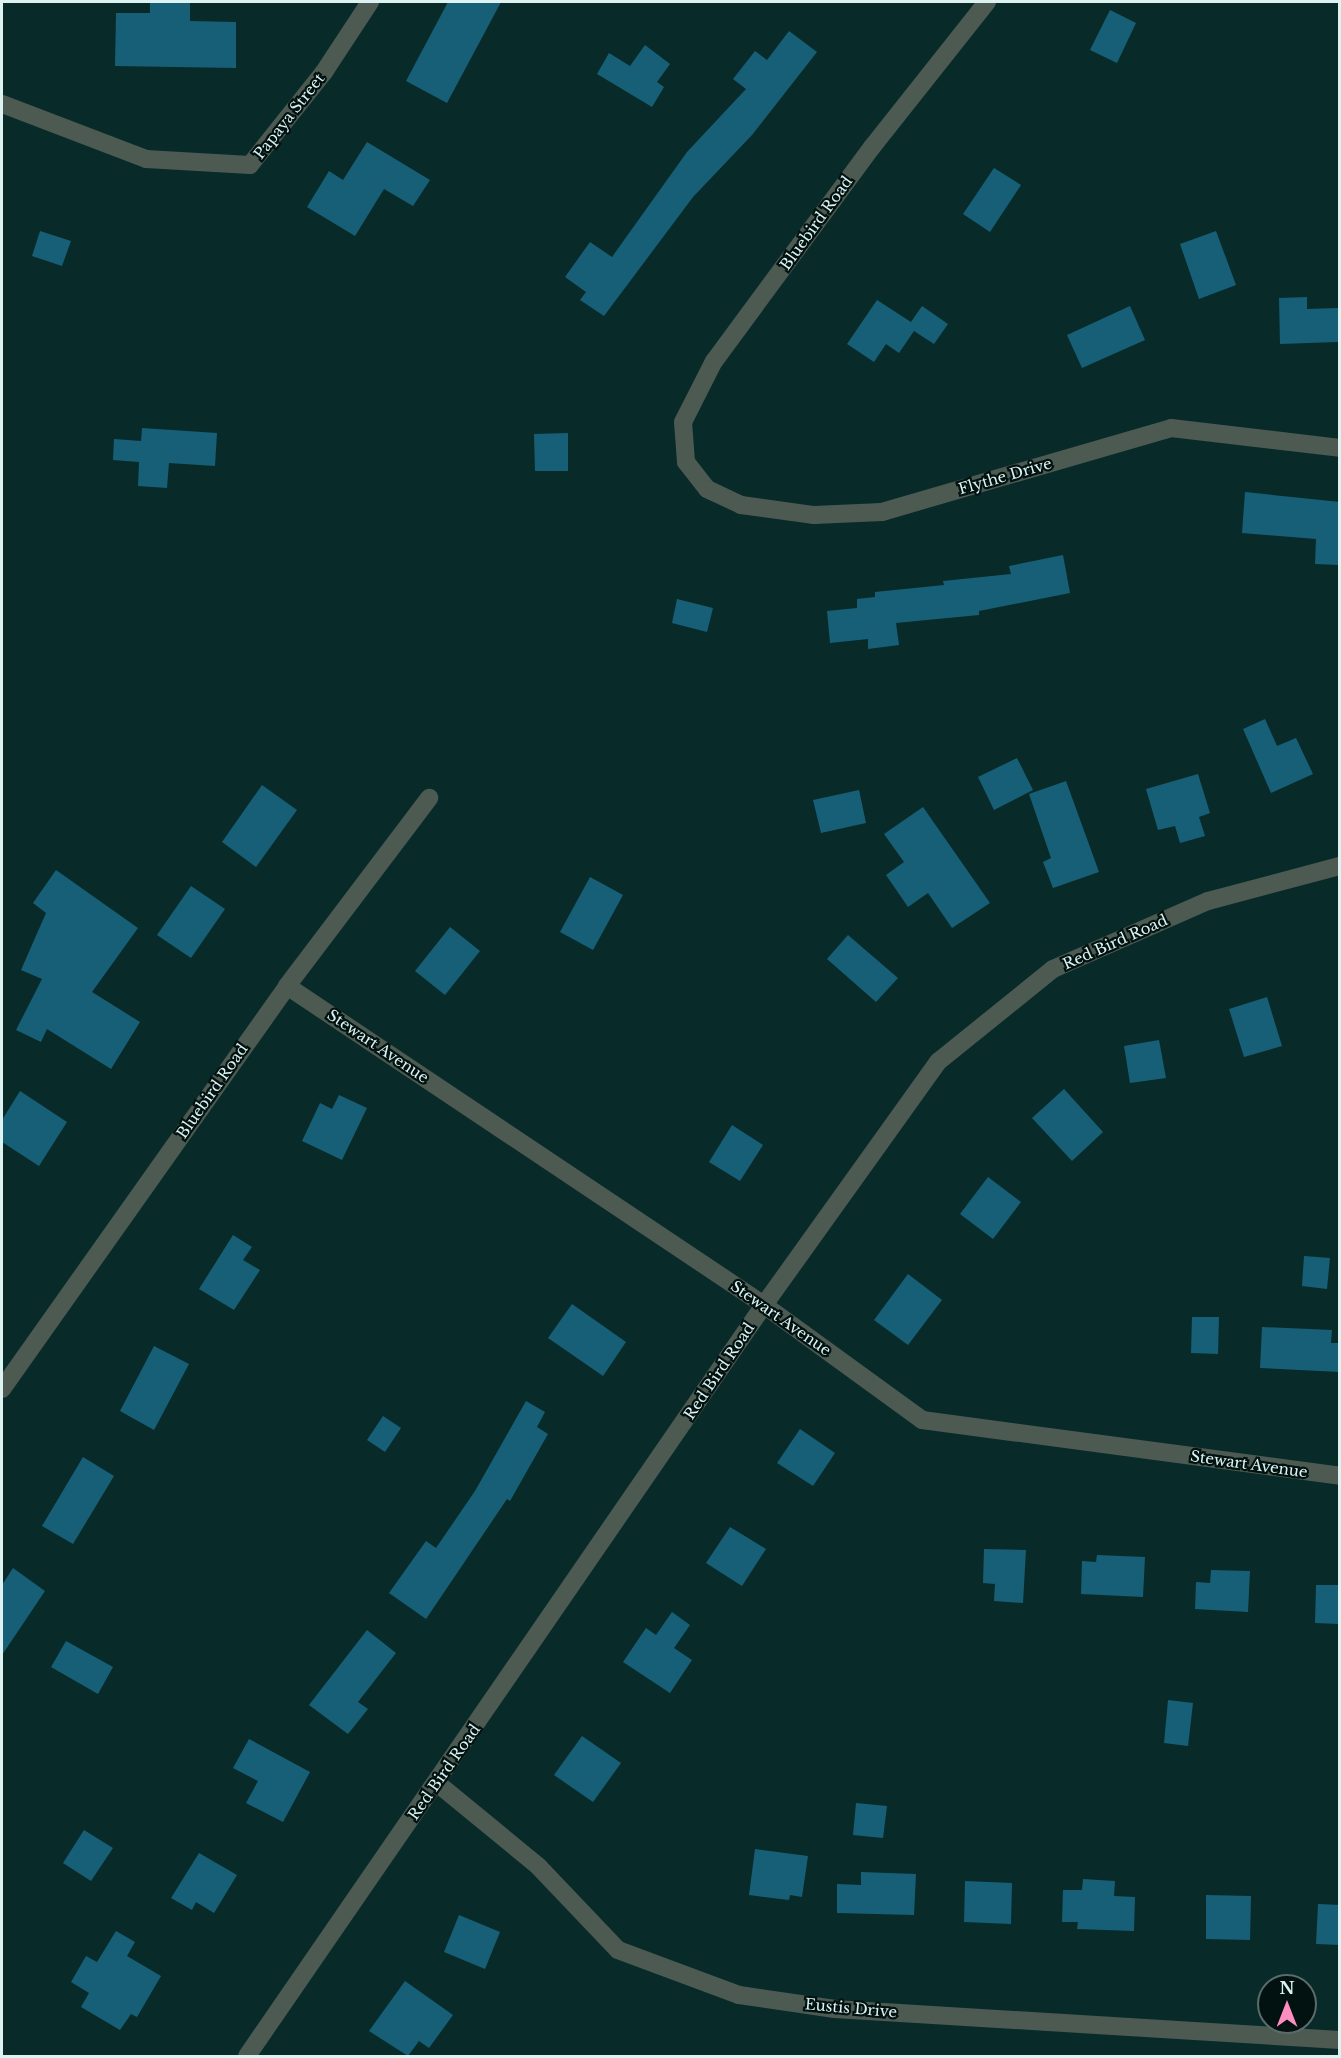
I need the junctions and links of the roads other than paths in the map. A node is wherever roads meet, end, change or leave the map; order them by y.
1 (370, 2) edge
2 (987, 2) edge
3 (2, 104) edge
4 (1340, 448) edge
5 (686, 462) joint
6 (429, 798) dead end
7 (1340, 866) edge
8 (287, 986) junction
9 (765, 1305) junction
10 (2, 1389) edge
11 (1340, 1476) edge
12 (437, 1782) junction
13 (1340, 2040) edge
14 (248, 2056) edge

1 - 3 street, Papaya Street
2 - 5 street, Bluebird Road
4 - 5 street, Flythe Drive
6 - 8 street, Bluebird Road
7 - 9 street, Red Bird Road
8 - 9 street, Stewart Avenue
8 - 10 street, Bluebird Road
9 - 11 street, Stewart Avenue
9 - 12 street, Red Bird Road
12 - 13 street, Eustis Drive
12 - 14 street, Red Bird Road

